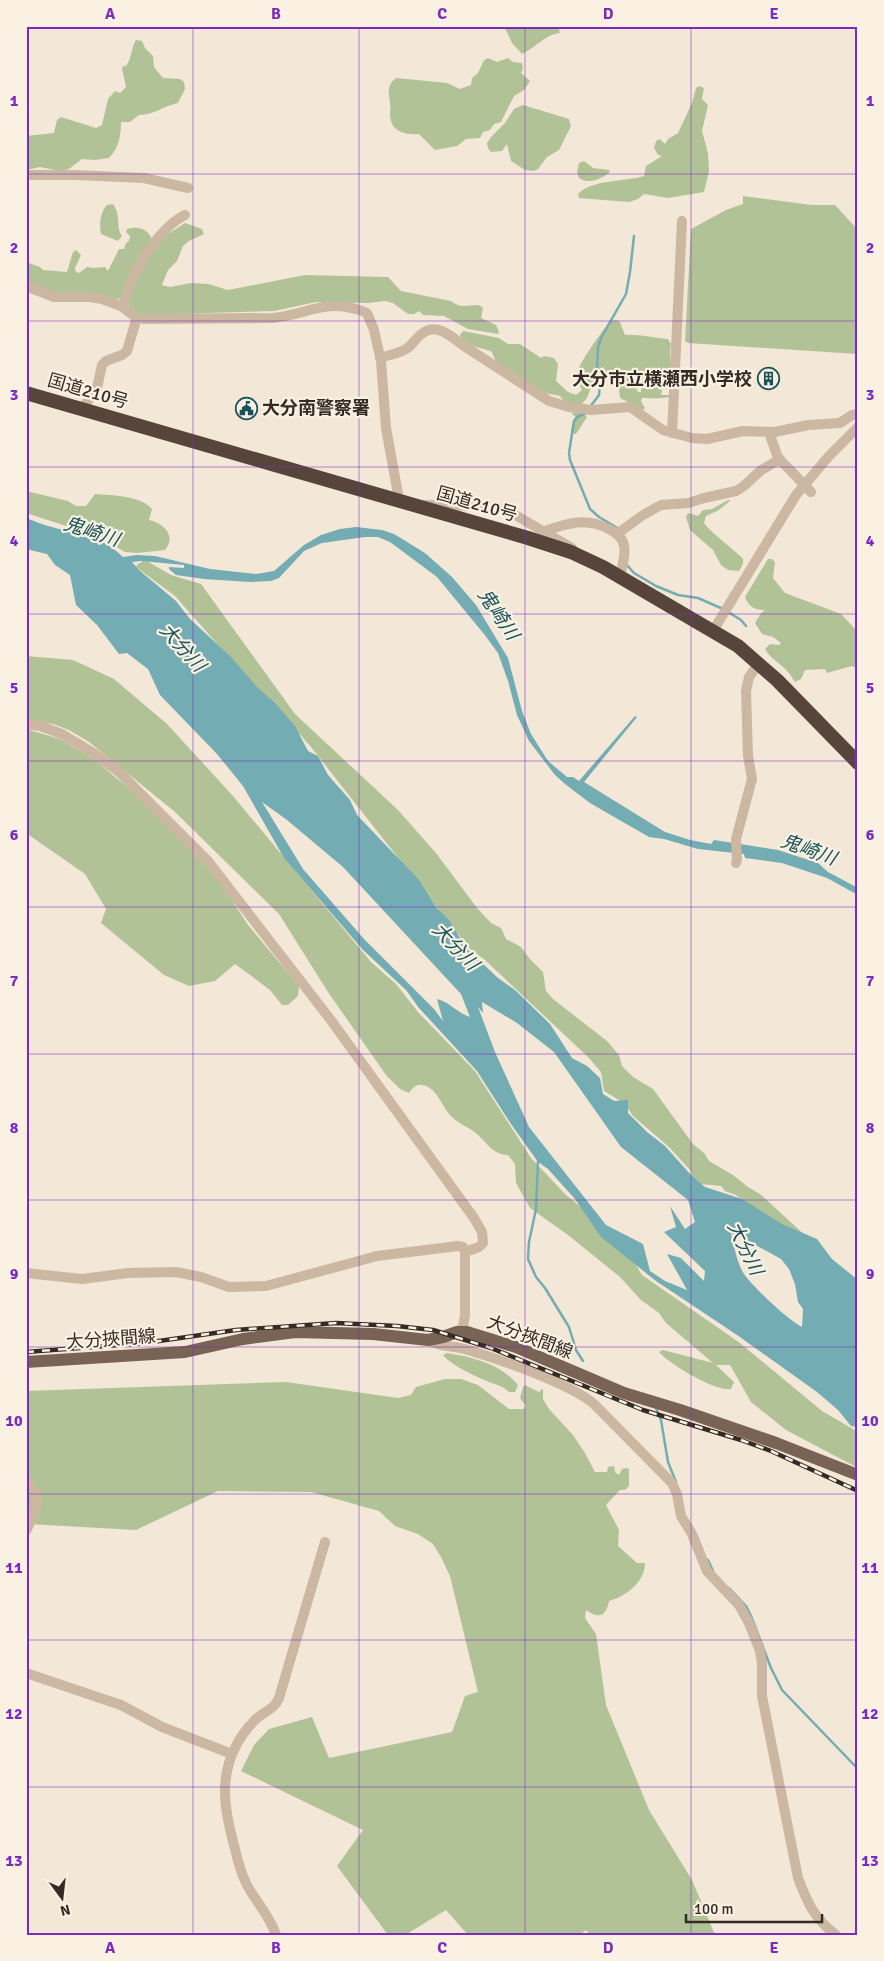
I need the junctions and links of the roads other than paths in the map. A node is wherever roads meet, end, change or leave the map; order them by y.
1 (26, 175) edge
2 (188, 188) dead end
3 (184, 215) dead end
4 (682, 221) dead end
5 (26, 286) edge
6 (123, 307) junction
7 (137, 318) junction
8 (380, 358) junction
9 (26, 393) edge
10 (82, 409) junction
11 (858, 414) edge
12 (858, 427) edge
13 (769, 432) junction
14 (672, 433) junction
15 (780, 459) junction
16 (811, 492) dead end
17 (405, 502) junction
18 (545, 531) junction
19 (617, 534) junction
20 (603, 567) junction
21 (620, 576) junction
22 (713, 630) junction
23 (759, 663) junction
24 (26, 724) edge
25 (858, 763) edge
26 (736, 862) dead end
27 (465, 1252) junction
28 (26, 1273) edge
29 (457, 1332) junction
30 (428, 1340) junction
31 (26, 1362) edge
32 (858, 1475) edge
33 (26, 1481) edge
34 (26, 1531) edge
35 (325, 1542) dead end
36 (26, 1672) edge
37 (232, 1754) junction
38 (276, 1935) edge
39 (836, 1935) edge

1 - 2 street
3 - 6 street
4 - 14 street
5 - 6 street
6 - 7 street
7 - 8 street
7 - 10 street
8 - 14 street
8 - 17 street
9 - 10 highway, 国道210号
10 - 17 highway, 国道210号
11 - 13 street
12 - 22 street
13 - 14 street
13 - 15 street
15 - 16 street, bridge
15 - 19 street
17 - 18 street
17 - 20 highway, 国道210号
18 - 19 street
18 - 20 street
19 - 21 street
20 - 21 highway, 国道210号
21 - 22 highway, 国道210号
22 - 23 highway, 国道210号
23 - 25 highway, 国道210号
23 - 26 street
24 - 27 street
27 - 28 street
27 - 29 street
29 - 30 main road, 大分挾間線
29 - 32 main road, 大分挾間線
30 - 31 main road, 大分挾間線
30 - 39 street
33 - 34 street
35 - 37 street
36 - 37 street
37 - 38 street

